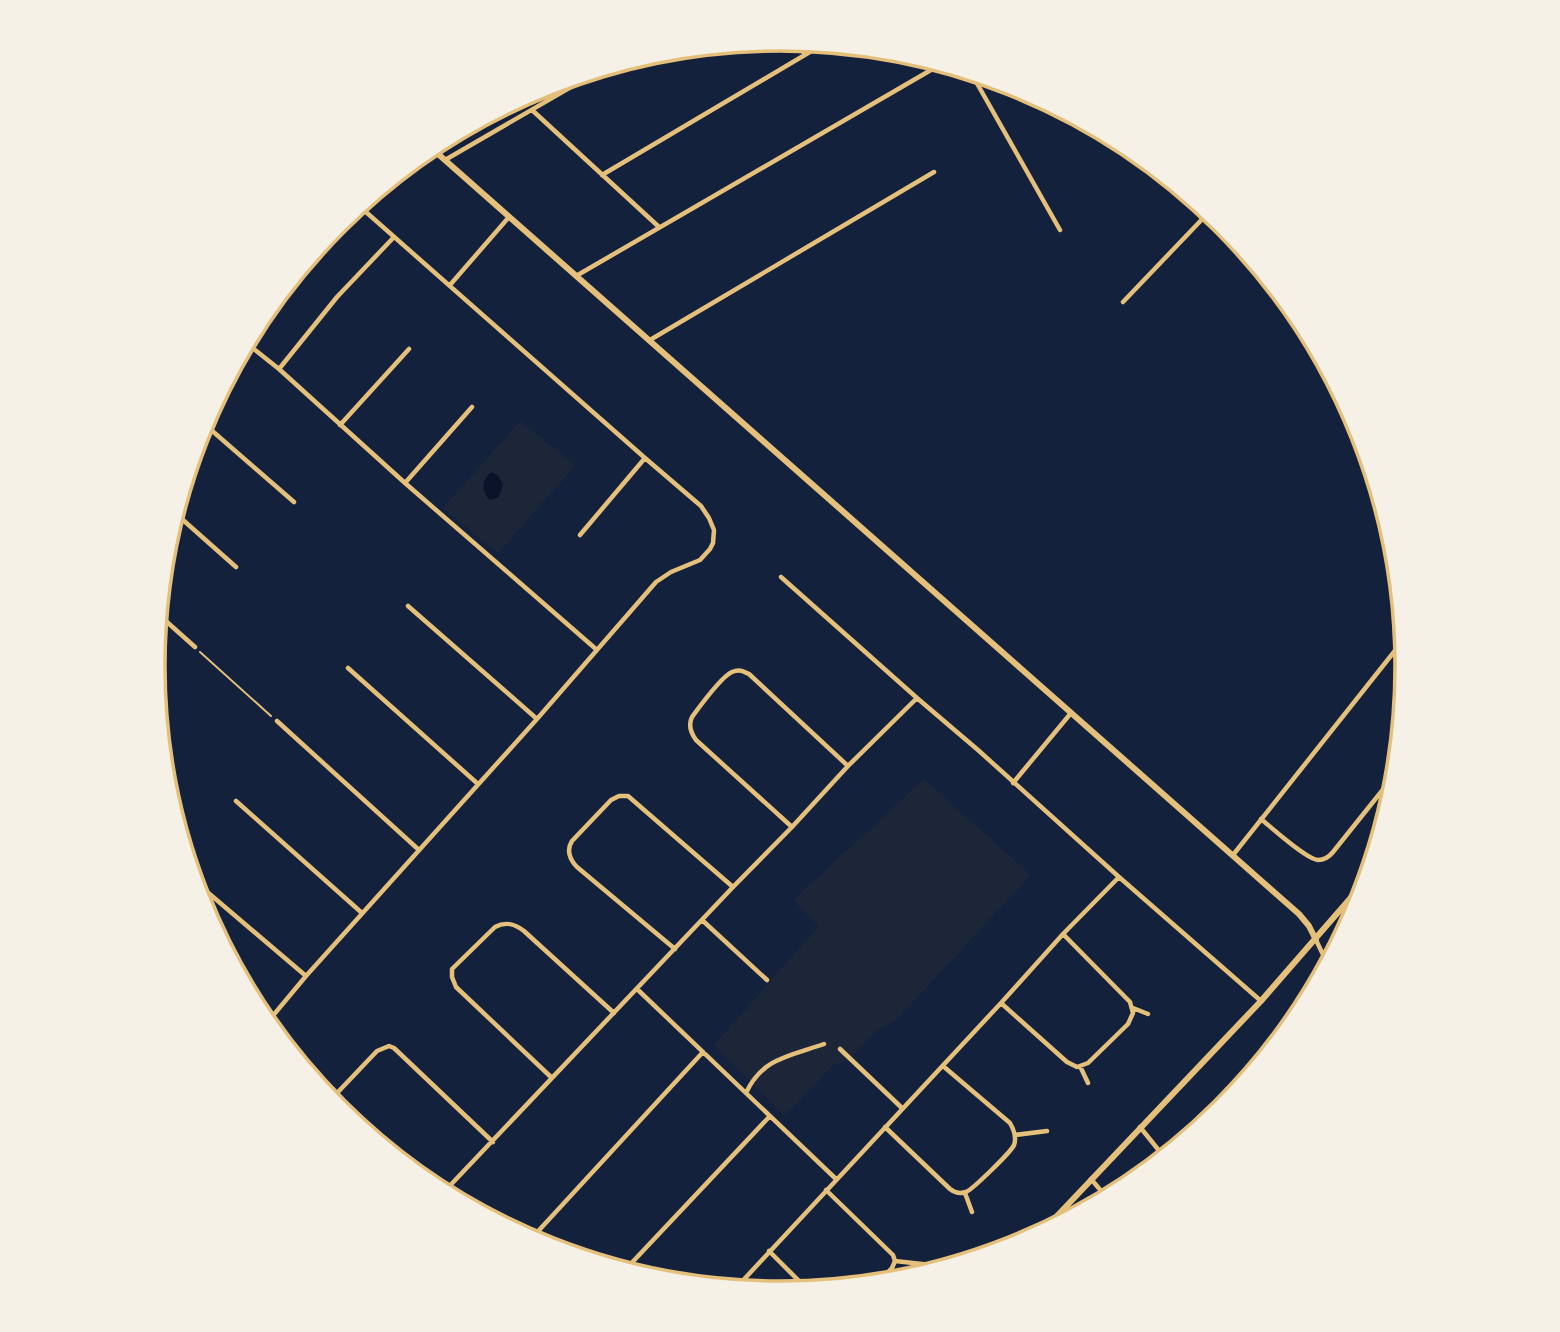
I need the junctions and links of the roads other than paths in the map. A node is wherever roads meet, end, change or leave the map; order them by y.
1 (803, 52) edge
2 (810, 52) edge
3 (805, 55) junction
4 (931, 70) edge
5 (977, 83) edge
6 (570, 88) edge
7 (533, 110) junction
8 (438, 154) edge
9 (445, 160) junction
10 (934, 172) dead end
11 (602, 175) junction
12 (365, 211) edge
13 (509, 217) junction
14 (1202, 219) edge
15 (659, 227) junction
16 (1060, 230) dead end
17 (394, 237) junction
18 (576, 276) junction
19 (450, 285) junction
20 (1123, 302) dead end
21 (650, 340) junction
22 (253, 348) edge
23 (409, 349) dead end
24 (279, 369) junction
25 (472, 407) dead end
26 (340, 425) junction
27 (212, 431) edge
28 (645, 458) junction
29 (405, 483) junction
30 (294, 502) dead end
31 (183, 520) edge
32 (580, 535) dead end
33 (236, 567) dead end
34 (781, 577) dead end
35 (408, 606) dead end
36 (166, 622) edge
37 (195, 647) road end
38 (597, 650) junction
39 (1395, 651) edge
40 (348, 668) dead end
41 (917, 698) junction
42 (1072, 712) junction
43 (537, 719) junction
44 (277, 722) road end
45 (848, 766) junction
46 (1013, 782) junction
47 (478, 784) junction
48 (1382, 791) edge
49 (236, 801) dead end
50 (1261, 819) junction
51 (792, 827) junction
52 (419, 850) junction
53 (1233, 855) junction
54 (1119, 877) junction
55 (733, 887) junction
56 (209, 893) edge
57 (1347, 903) edge
58 (362, 914) junction
59 (702, 920) junction
60 (1063, 934) junction
61 (1316, 940) junction
62 (675, 949) junction
63 (1323, 955) edge
64 (306, 976) junction
65 (767, 980) dead end
66 (637, 989) junction
67 (1261, 1001) junction
68 (1002, 1003) junction
69 (1132, 1007) junction
70 (614, 1013) junction
71 (1148, 1014) dead end
72 (273, 1015) edge
73 (824, 1044) dead end
74 (840, 1049) dead end
75 (703, 1052) junction
76 (943, 1066) junction
77 (1080, 1066) junction
78 (552, 1078) junction
79 (1088, 1083) dead end
80 (337, 1093) edge
81 (746, 1093) junction
82 (902, 1108) junction
83 (770, 1116) junction
84 (885, 1127) junction
85 (1140, 1127) junction
86 (1047, 1131) dead end
87 (1015, 1135) junction
88 (493, 1142) junction
89 (1159, 1151) edge
90 (836, 1179) junction
91 (1091, 1179) junction
92 (450, 1186) edge
93 (826, 1190) junction
94 (1101, 1191) edge
95 (965, 1193) junction
96 (972, 1212) dead end
97 (1057, 1215) edge
98 (538, 1231) edge
99 (769, 1251) junction
100 (895, 1261) junction
101 (632, 1263) edge
102 (922, 1264) edge
103 (889, 1271) edge
104 (743, 1280) edge
105 (799, 1281) edge

1 - 3 street
2 - 3 street
3 - 11 street
4 - 15 street
5 - 16 street
6 - 7 street
7 - 9 street
7 - 11 street
8 - 9 street
9 - 13 street
10 - 21 street
11 - 15 street
12 - 17 street
13 - 18 street
13 - 19 street
14 - 20 street
15 - 18 street
17 - 19 street
17 - 24 street
18 - 21 street
19 - 28 street
21 - 42 street
22 - 24 street
23 - 26 street
24 - 26 street
25 - 29 street
26 - 29 street
27 - 30 street
28 - 32 street
28 - 38 street
29 - 38 street
31 - 33 street
34 - 41 street
35 - 43 street
36 - 37 street
38 - 43 street
39 - 50 street
40 - 47 street
41 - 45 street
41 - 46 street
42 - 46 street
42 - 53 street
43 - 47 street
44 - 52 street
45 - 51 street
45 - 51 street
46 - 54 street
47 - 52 street
48 - 50 street
49 - 58 street
50 - 53 street
51 - 55 street
52 - 58 street
53 - 61 street
54 - 60 street
54 - 67 street
55 - 59 street
55 - 62 street
56 - 64 street
57 - 61 street
58 - 64 street
59 - 62 street
59 - 65 street
60 - 68 street
60 - 69 street
61 - 63 street
61 - 67 street
62 - 66 street
64 - 72 street
66 - 70 street
66 - 75 street
67 - 85 street
68 - 76 street
68 - 77 street
69 - 71 street
69 - 77 street
70 - 78 street
70 - 78 street
73 - 81 street
74 - 82 street
75 - 81 street
75 - 98 street
76 - 82 street
76 - 87 street
77 - 79 street
78 - 88 street
80 - 88 street
81 - 83 street
82 - 84 street
83 - 90 street
83 - 101 street
84 - 90 street
84 - 95 street
85 - 89 street
85 - 91 street
86 - 87 street
87 - 95 street
88 - 92 street
90 - 93 street
91 - 94 street
91 - 97 street
93 - 99 street
93 - 100 street
95 - 96 street
99 - 104 street
99 - 105 street
100 - 102 street
100 - 103 street

